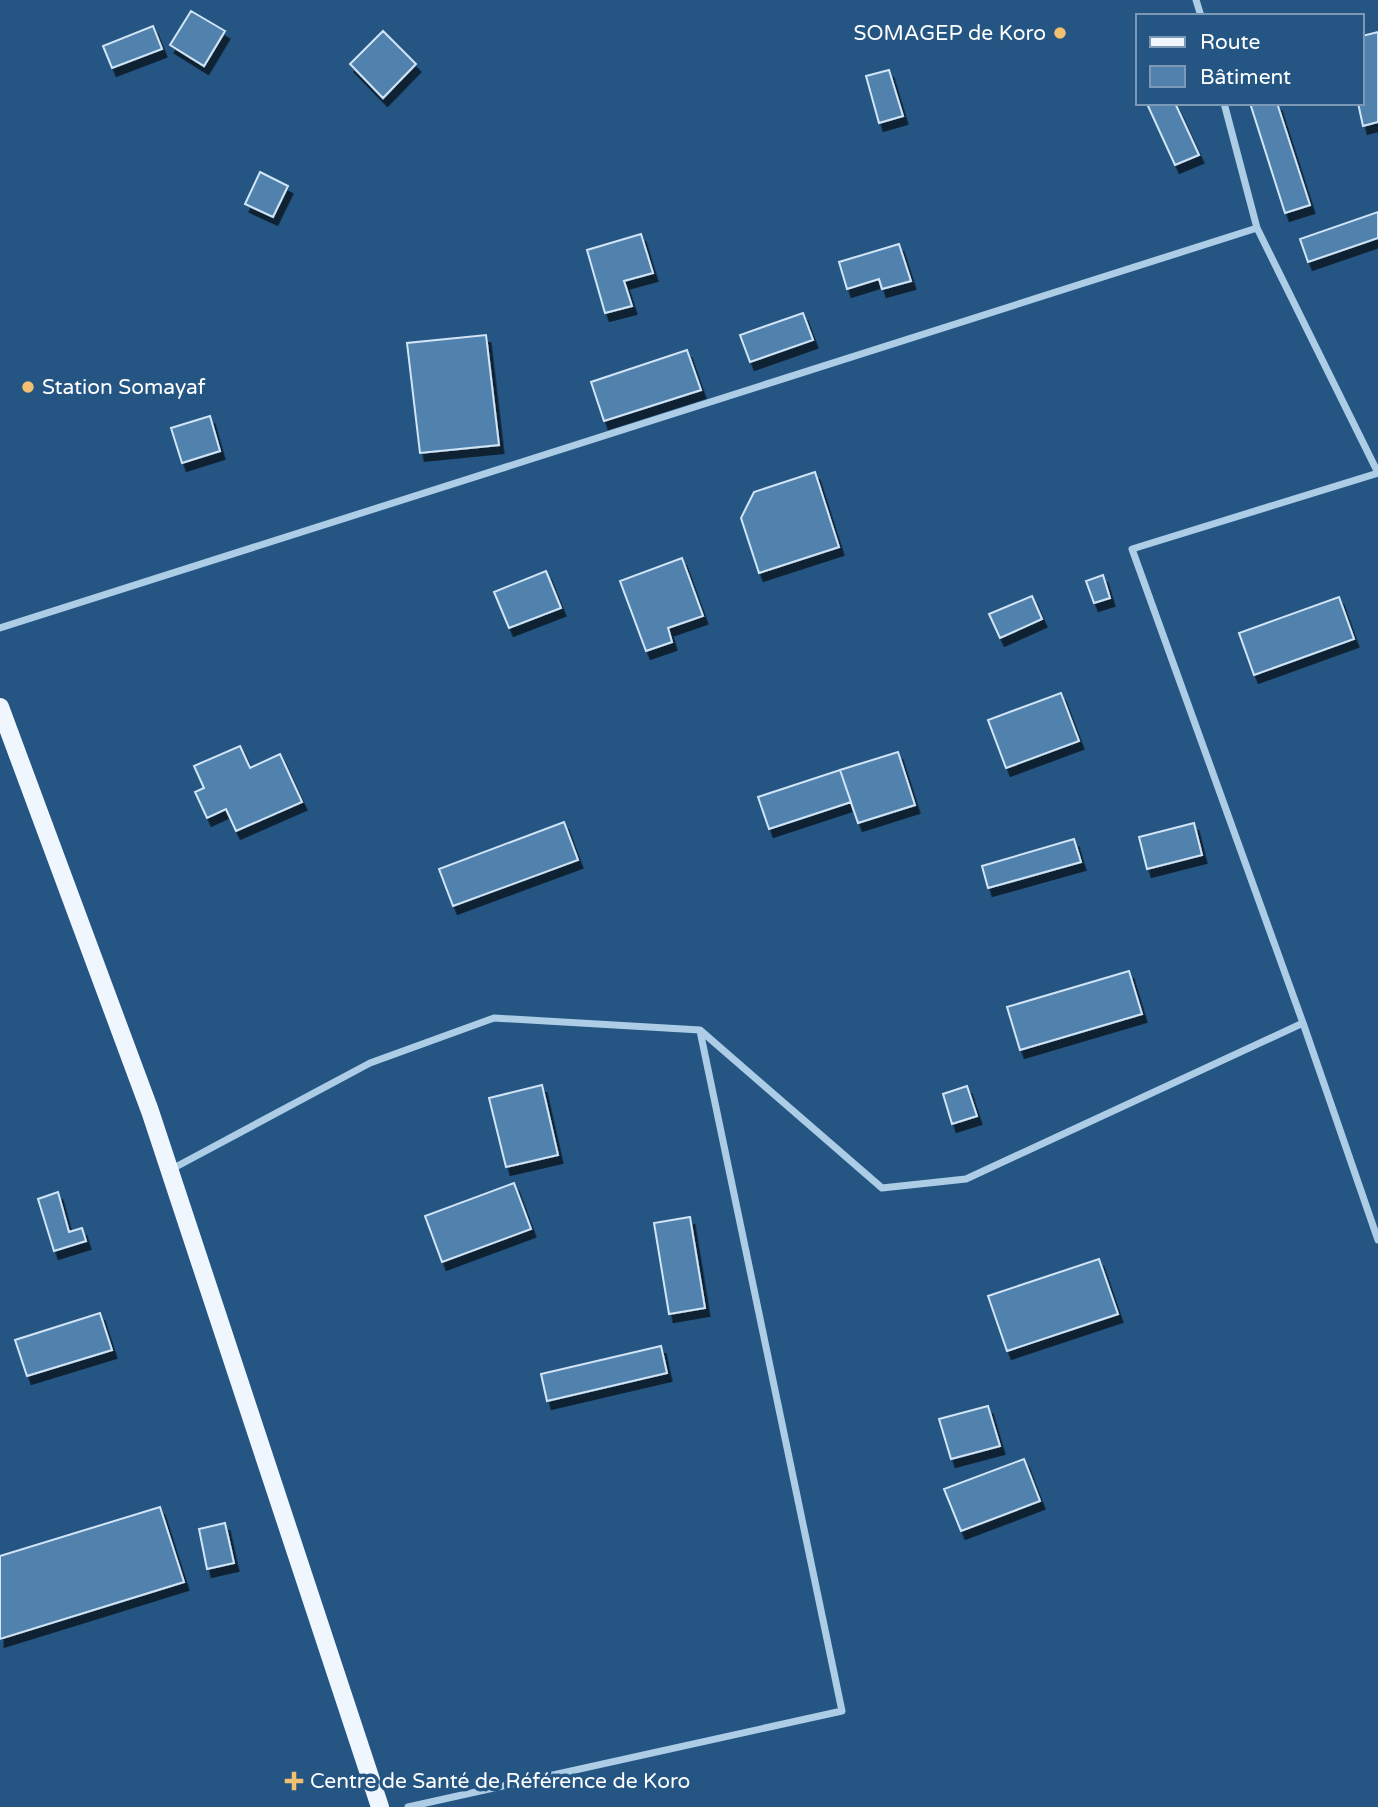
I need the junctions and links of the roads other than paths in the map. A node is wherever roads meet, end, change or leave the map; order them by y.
1 (1225, 105) edge
2 (1257, 228) junction
3 (1378, 473) edge
4 (0, 628) edge
5 (0, 707) edge
6 (1303, 1023) junction
7 (700, 1030) junction
8 (169, 1170) junction
9 (1378, 1240) edge
10 (380, 1807) edge
11 (408, 1807) edge

1 - 2 street
2 - 3 street
2 - 4 street
3 - 6 street
5 - 8 main road
6 - 7 street
6 - 9 street
7 - 8 street
7 - 11 street
8 - 10 main road

